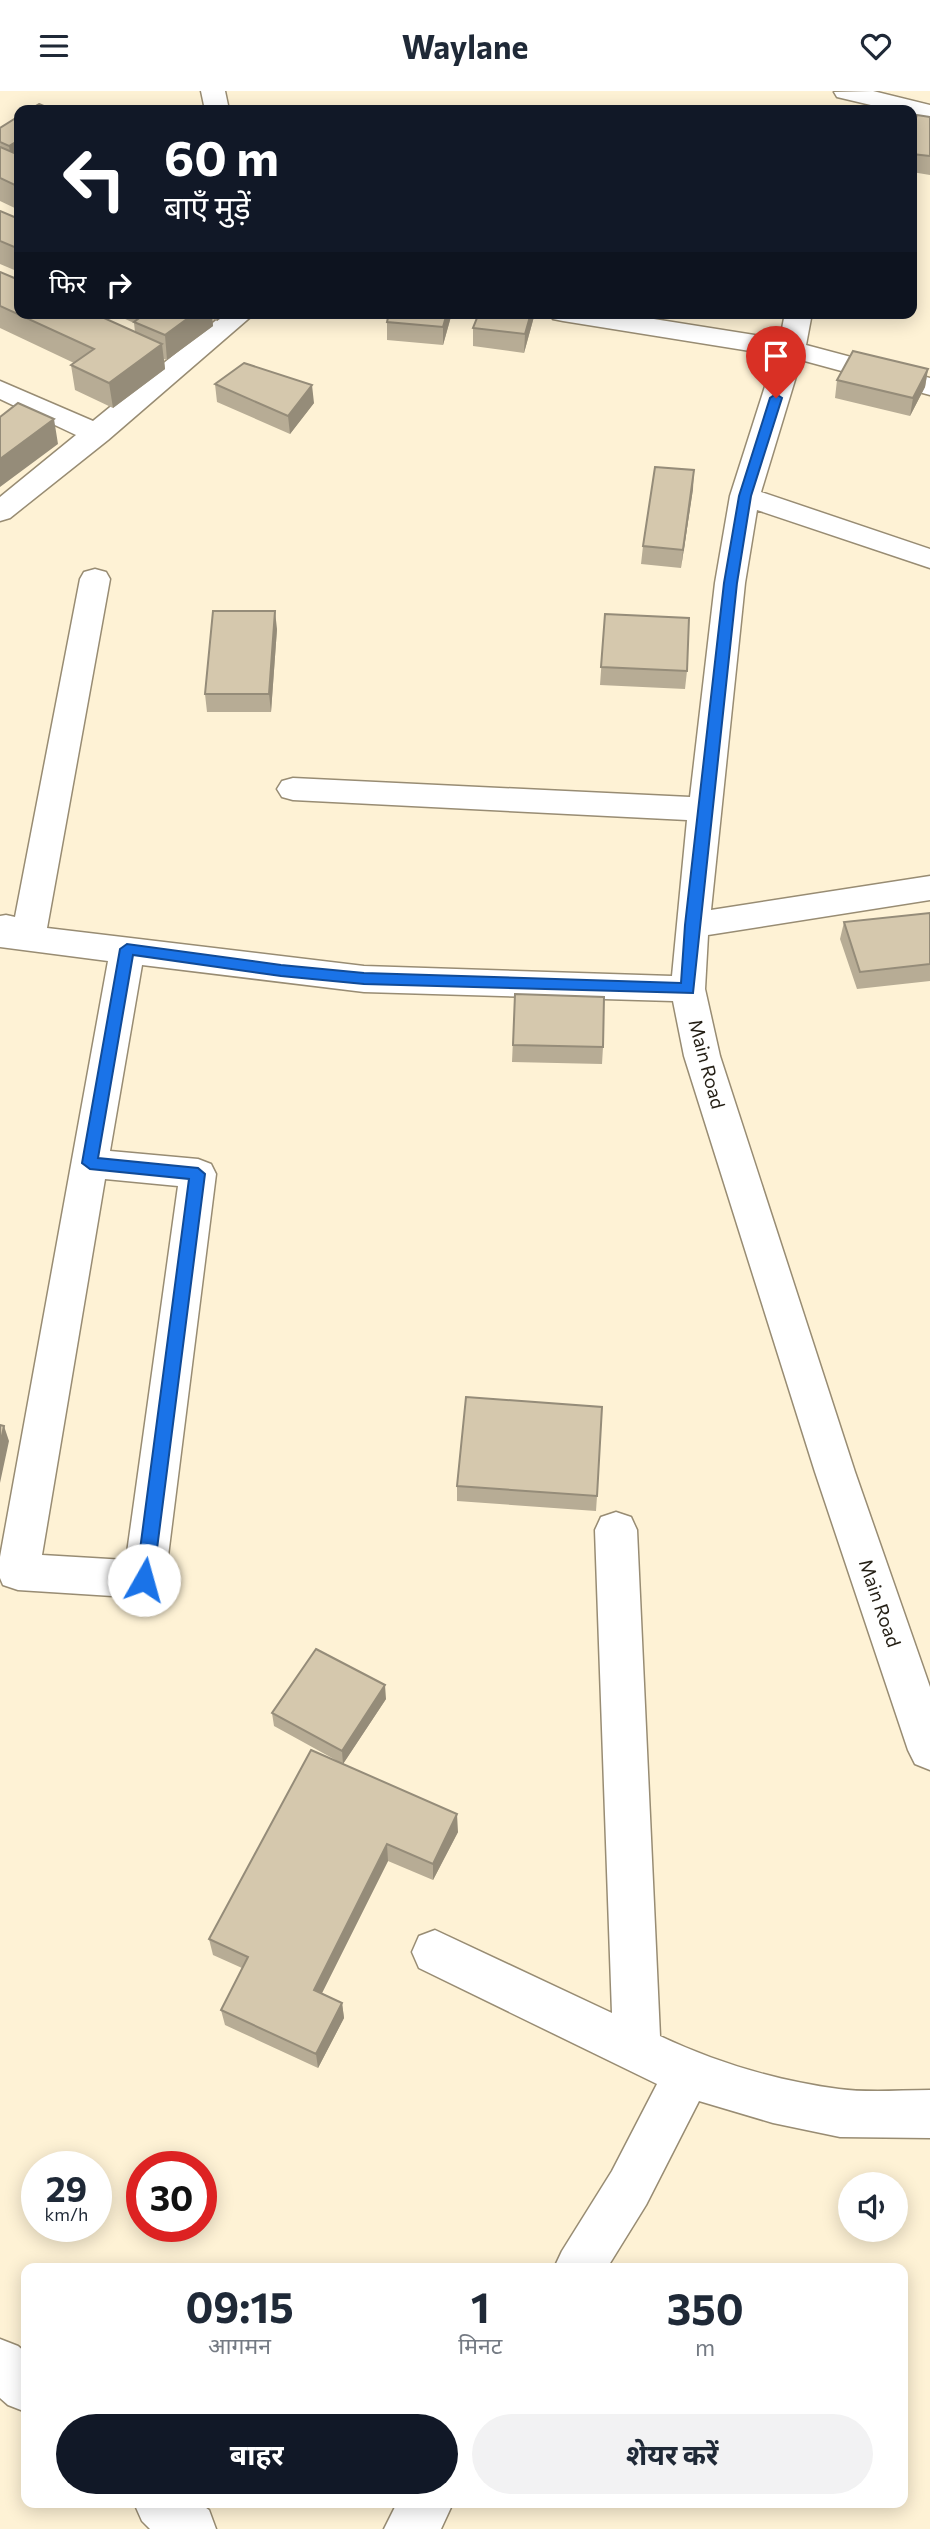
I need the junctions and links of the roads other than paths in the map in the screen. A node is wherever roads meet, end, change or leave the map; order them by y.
1 (846, 91) edge
2 (902, 105) edge
3 (235, 319) edge
4 (601, 319) edge
5 (798, 319) edge
6 (791, 349) junction
7 (930, 387) edge
8 (0, 389) edge
9 (98, 434) junction
10 (745, 496) junction
11 (0, 512) edge
12 (930, 559) edge
13 (94, 579) dead end
14 (293, 789) dead end
15 (705, 809) junction
16 (930, 888) edge
17 (692, 925) junction
18 (9, 932) edge
19 (127, 949) junction
20 (688, 989) junction
21 (90, 1163) junction
22 (616, 1530) dead end
23 (930, 1750) edge
24 (436, 1952) dead end
25 (637, 2050) junction
26 (688, 2074) junction
27 (930, 2114) edge
28 (582, 2263) edge
29 (0, 2364) edge
30 (21, 2383) edge
31 (166, 2508) edge
32 (424, 2508) edge
33 (190, 2529) edge
34 (410, 2529) edge

1 - 2 street
3 - 9 street
4 - 6 street
5 - 6 street, Main Road
6 - 7 street
6 - 10 street, Main Road
8 - 9 street
9 - 11 street
10 - 12 street
10 - 15 street, Main Road
13 - 18 street
14 - 15 street
15 - 17 street, Main Road
16 - 17 street
17 - 20 street, Main Road
18 - 19 street
19 - 20 street
19 - 21 street
20 - 23 street, Main Road
21 - 21 street
22 - 25 street
24 - 25 street
25 - 26 street
26 - 27 street
26 - 28 street
29 - 30 street
31 - 33 street
32 - 34 street

